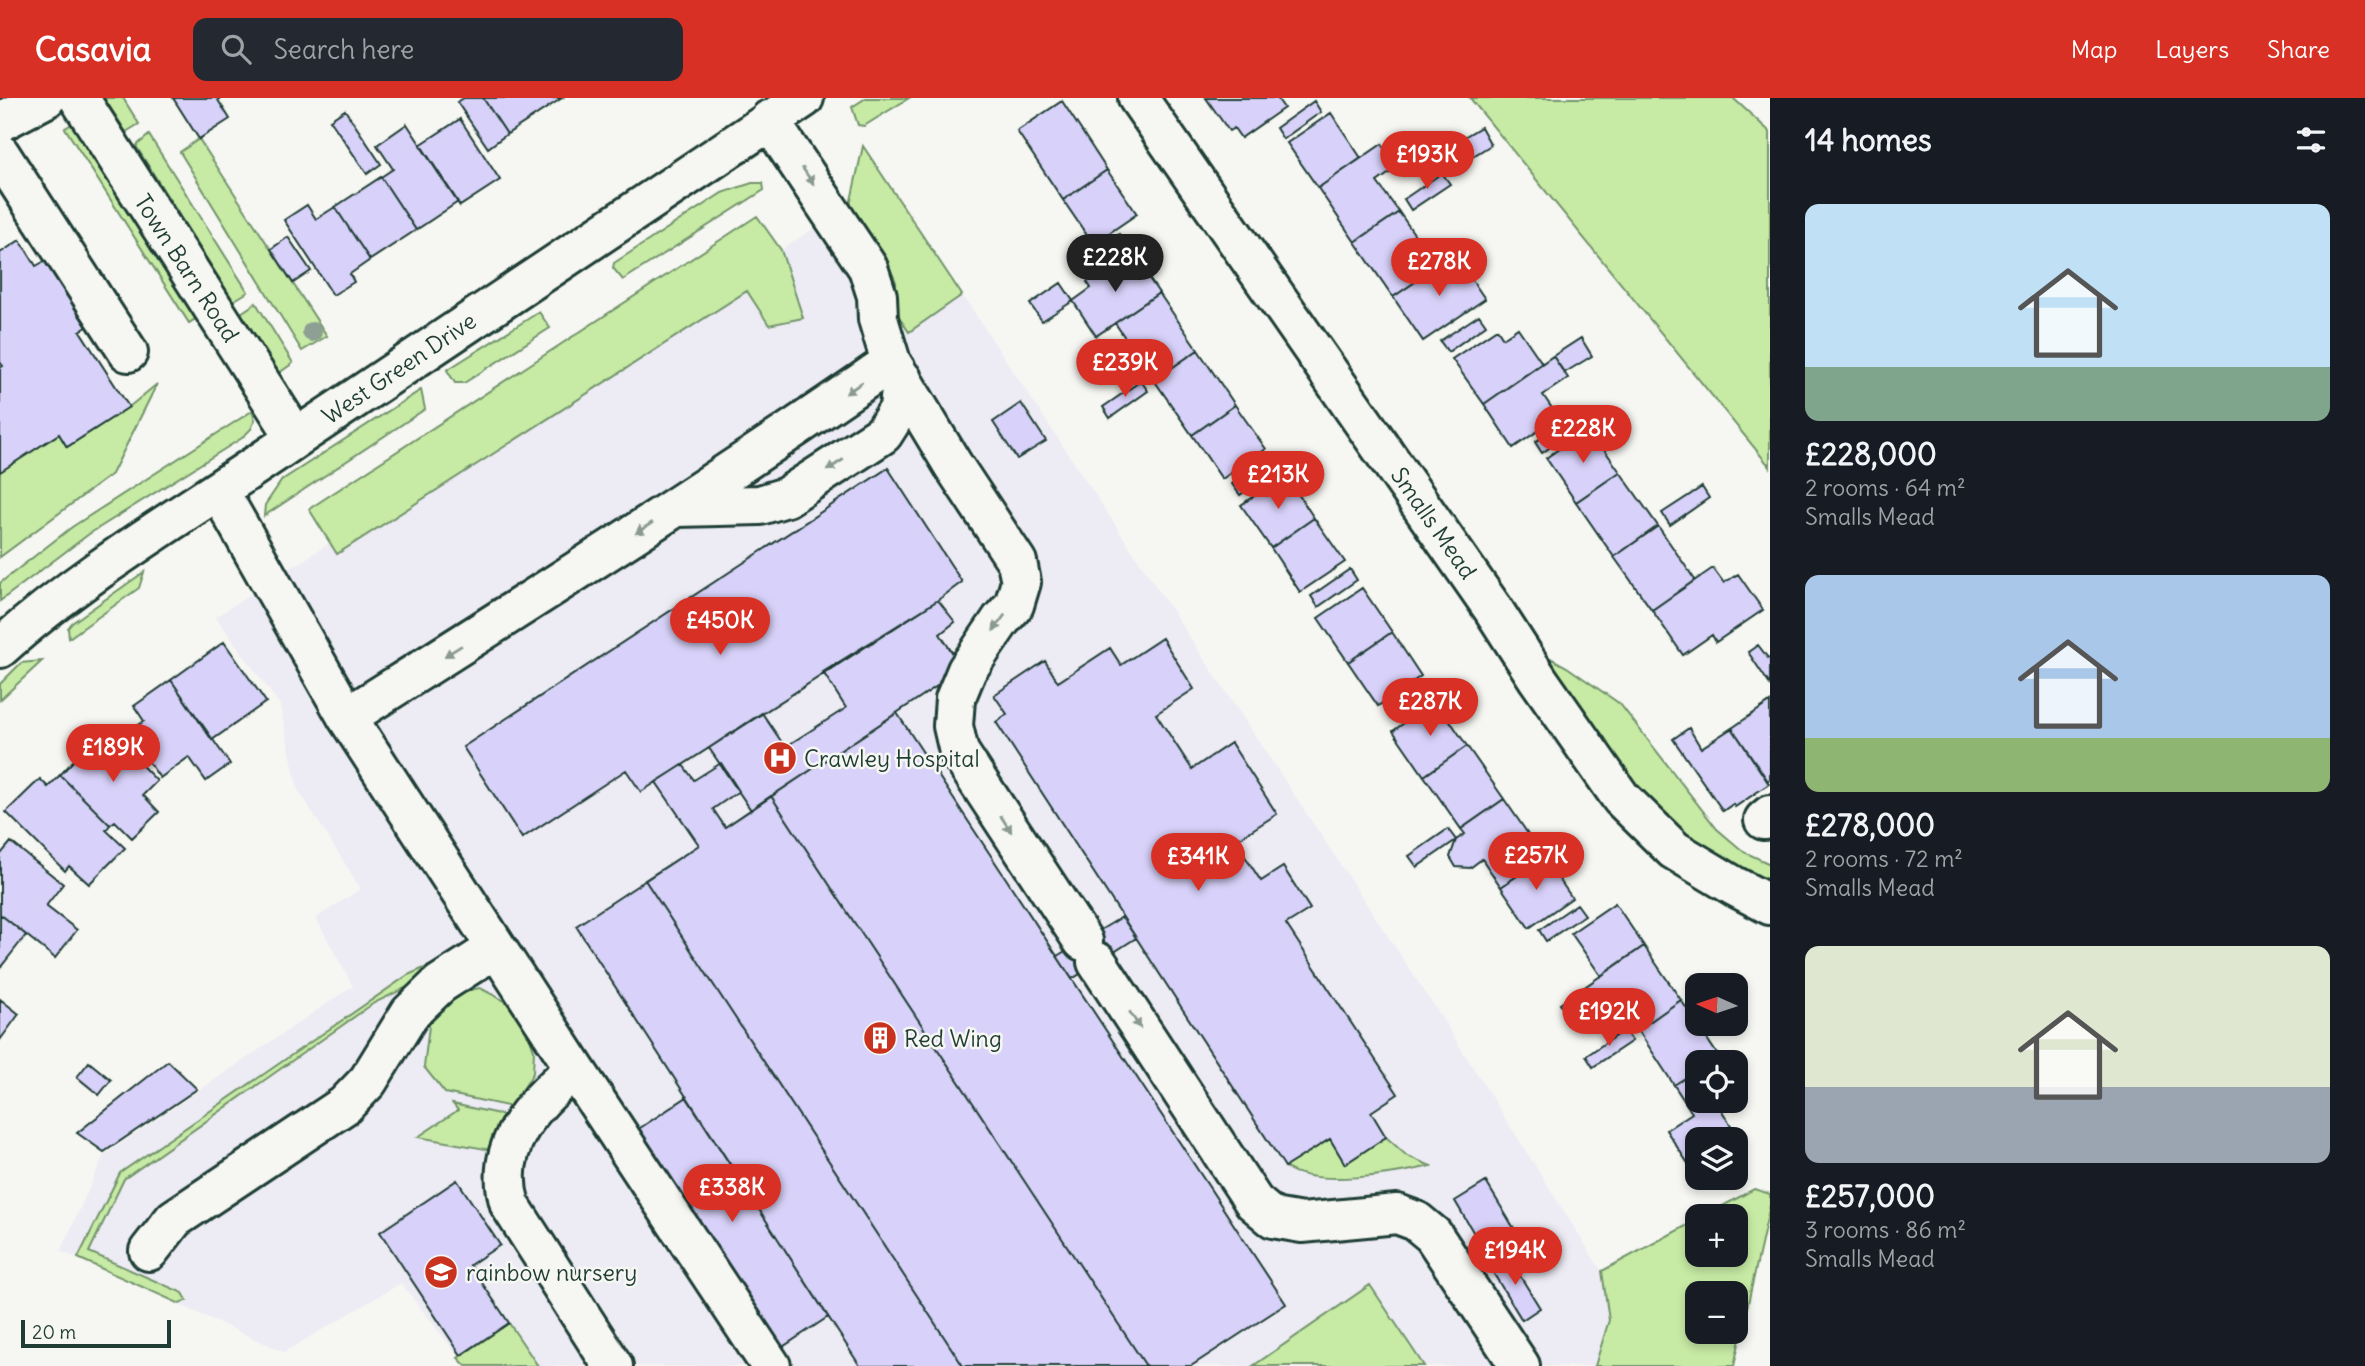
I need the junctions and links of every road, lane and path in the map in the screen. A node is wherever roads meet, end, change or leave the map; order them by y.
1 (46, 98) edge
2 (79, 98) edge
3 (804, 98) edge
4 (1138, 98) edge
5 (769, 120) junction
6 (0, 122) edge
7 (0, 154) edge
8 (128, 352) dead end
9 (896, 370) junction
10 (296, 438) junction
11 (219, 491) junction
12 (677, 507) junction
13 (0, 648) edge
14 (347, 717) junction
15 (1770, 905) edge
16 (496, 948) junction
17 (575, 1069) junction
18 (149, 1251) dead end
19 (613, 1366) edge
20 (771, 1366) edge
21 (1520, 1366) edge

1 - 6 street
2 - 10 street, Town Barn Road
3 - 5 street, West Green Drive
4 - 15 street, Smalls Mead
5 -> 9 street
5 - 10 street, West Green Drive
7 - 8 street
9 -> 12 street
9 -> 12 street
9 -> 21 street
10 - 11 street, West Green Drive
11 - 13 street, West Green Drive
11 - 14 street
12 -> 14 street
14 - 16 street
16 - 17 street
16 - 18 street
17 - 19 street
17 - 20 street

